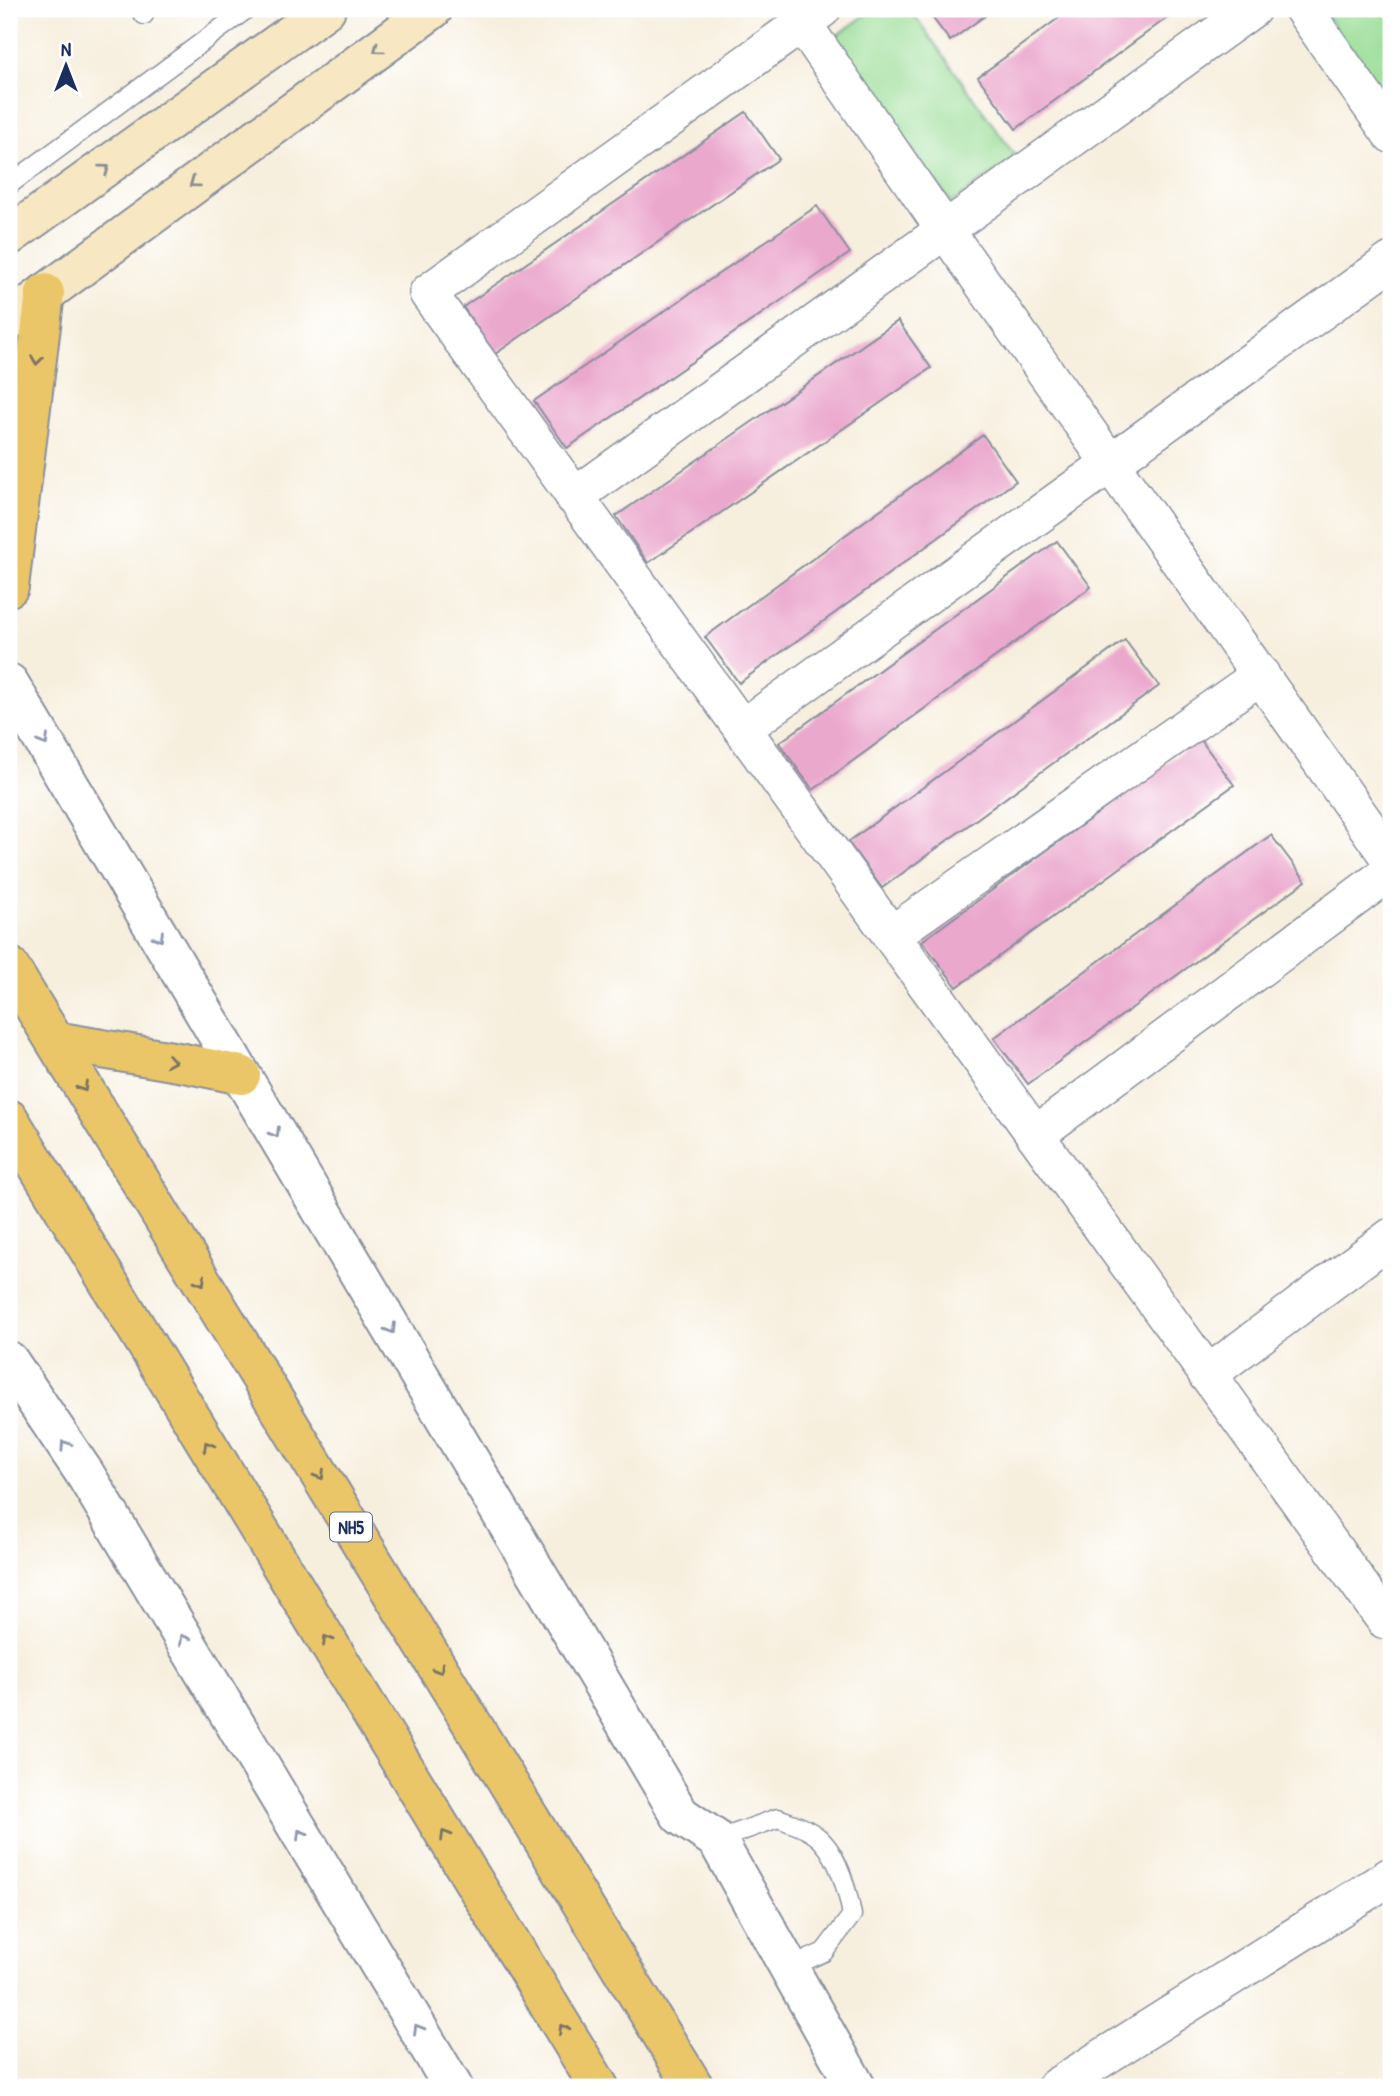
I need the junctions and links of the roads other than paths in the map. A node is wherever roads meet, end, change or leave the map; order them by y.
1 (247, 9) edge
2 (326, 9) edge
3 (433, 9) edge
4 (1252, 9) edge
5 (1303, 9) edge
6 (812, 16) edge
7 (1391, 134) edge
8 (9, 185) edge
9 (56, 205) junction
10 (9, 212) edge
11 (945, 230) junction
12 (9, 236) edge
13 (1391, 261) edge
14 (45, 293) junction
15 (9, 320) edge
16 (1111, 463) junction
17 (574, 497) junction
18 (9, 587) edge
19 (1261, 675) junction
20 (9, 683) edge
21 (743, 728) junction
22 (1391, 860) edge
23 (1391, 870) edge
24 (891, 935) junction
25 (9, 966) edge
26 (55, 1041) junction
27 (241, 1075) junction
28 (9, 1119) edge
29 (1035, 1135) junction
30 (1391, 1237) edge
31 (9, 1361) edge
32 (1207, 1374) junction
33 (1391, 1615) edge
34 (718, 1840) junction
35 (1388, 1886) edge
36 (789, 1968) junction
37 (453, 2087) edge
38 (599, 2087) edge
39 (694, 2087) edge
40 (856, 2087) edge
41 (1056, 2087) edge

1 - 8 lane
9 -> 2 main road
3 -> 14 main road
4 - 11 street
5 - 7 street
6 - 11 street
6 - 17 street
9 - 10 main road
9 - 12 main road
11 - 16 street
11 - 17 street
13 - 16 street
14 - 15 main road
14 -> 18 highway
16 - 19 street
16 - 21 street
17 - 21 street
19 - 22 street
19 - 24 street
20 -> 27 street
21 - 24 street
23 - 29 street
24 - 29 street
25 - 26 highway, NH5
26 -> 27 highway
26 -> 39 highway, NH5
27 -> 34 street
38 -> 28 highway
29 - 32 street
30 - 32 street
37 -> 31 street
32 - 33 street
34 - 36 street
34 - 36 lane
35 - 41 street
36 - 40 street

